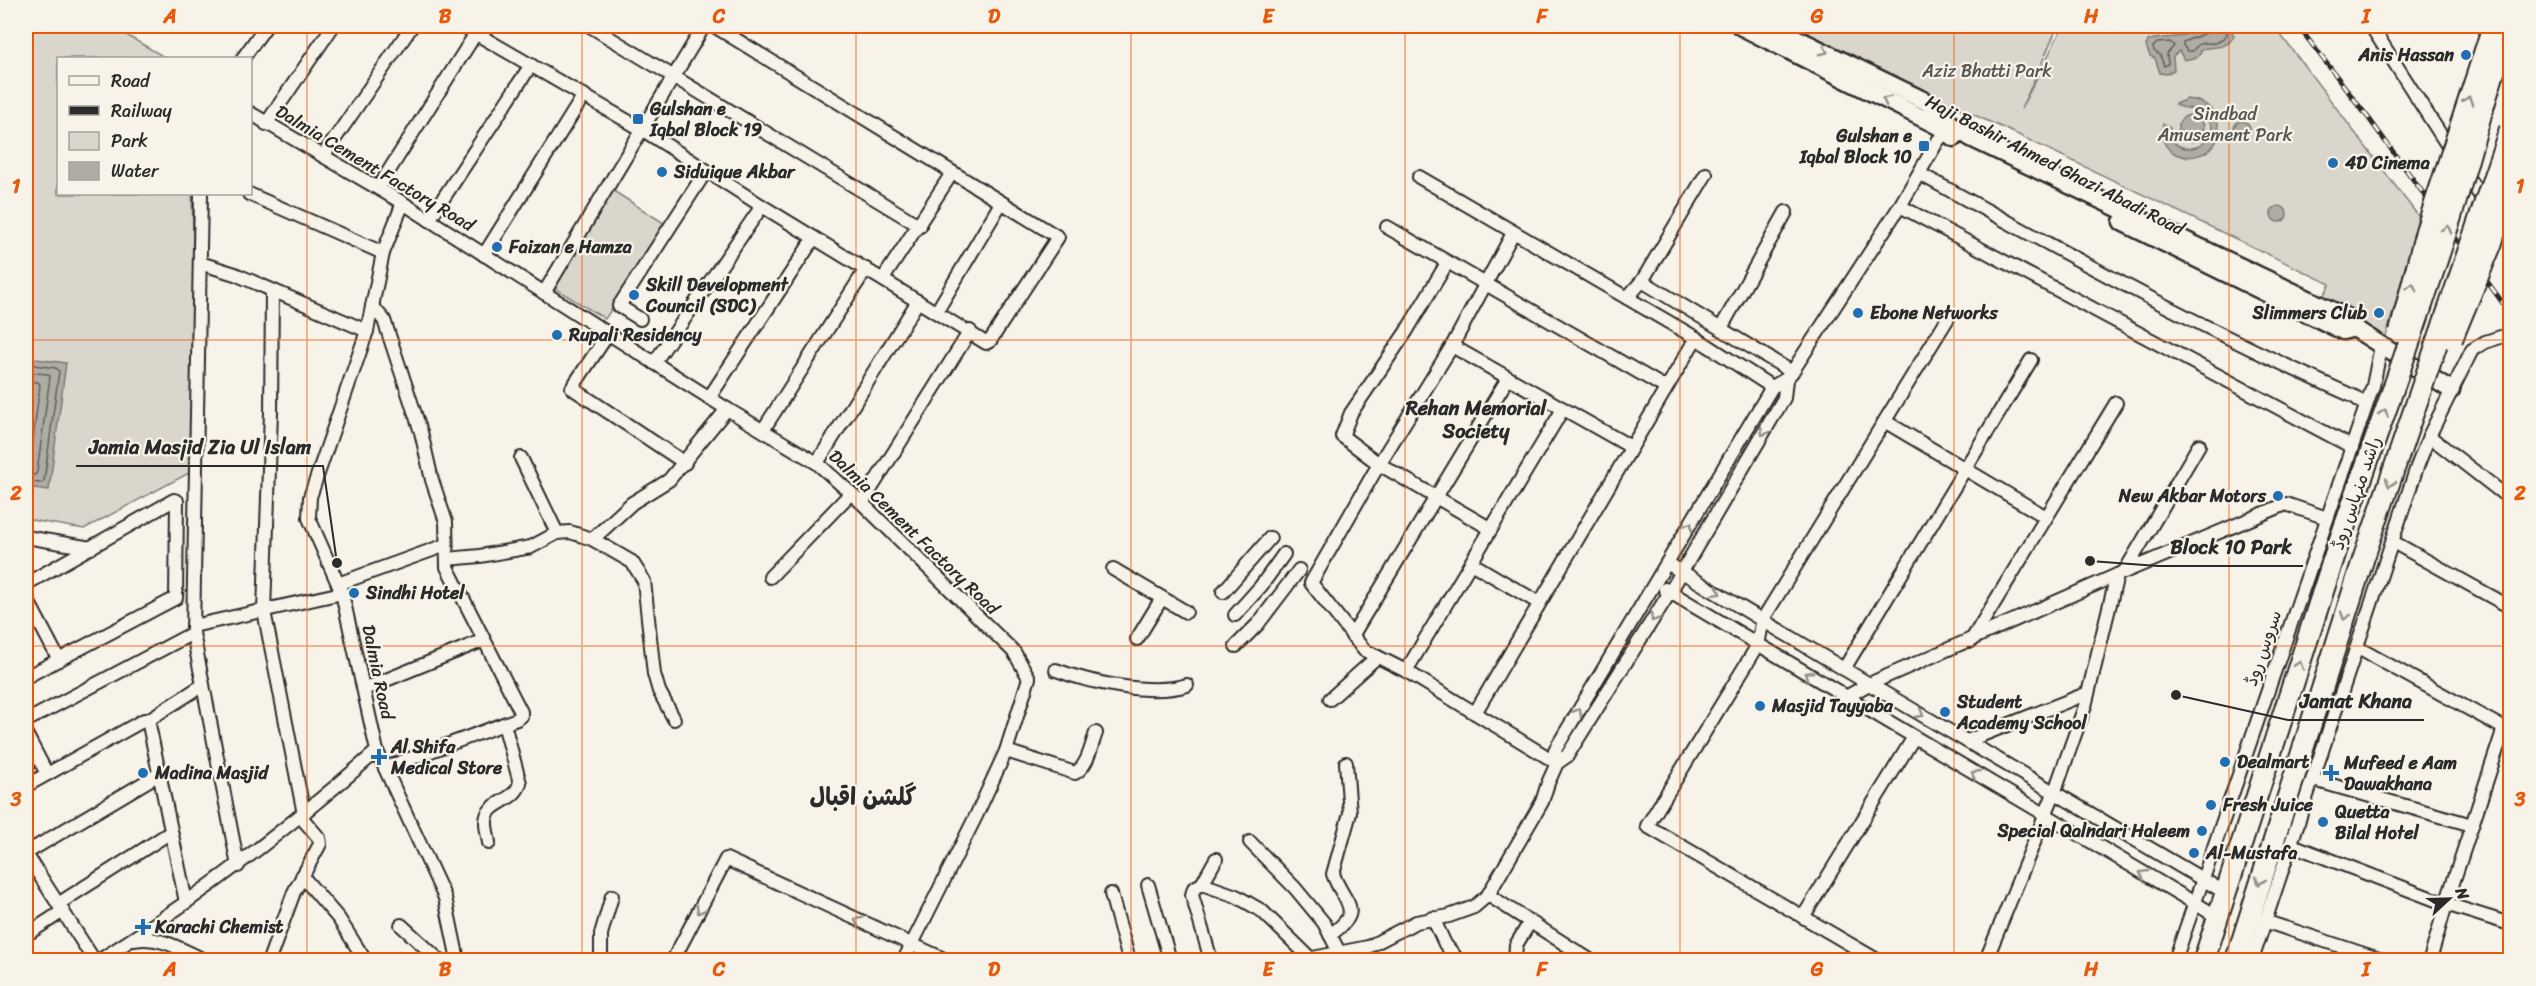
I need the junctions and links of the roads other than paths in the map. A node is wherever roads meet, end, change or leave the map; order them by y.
1 (266, 26) edge
2 (333, 26) edge
3 (412, 26) edge
4 (463, 26) edge
5 (590, 26) edge
6 (704, 26) edge
7 (714, 26) edge
8 (1740, 26) edge
9 (1772, 26) edge
10 (2371, 26) edge
11 (2493, 26) edge
12 (2511, 26) edge
13 (476, 33) junction
14 (244, 57) edge
15 (531, 65) junction
16 (674, 76) junction
17 (584, 96) junction
18 (252, 114) edge
19 (266, 124) junction
20 (1949, 128) junction
21 (2511, 129) edge
22 (643, 130) junction
23 (323, 156) junction
24 (706, 171) junction
25 (952, 173) junction
26 (1706, 174) dead end
27 (1920, 174) junction
28 (1419, 177) dead end
29 (2511, 184) edge
30 (378, 188) junction
31 (201, 195) edge
32 (251, 195) edge
33 (403, 203) junction
34 (1001, 203) junction
35 (762, 206) junction
36 (1900, 206) junction
37 (1786, 212) dead end
38 (429, 220) junction
39 (920, 226) junction
40 (1387, 227) dead end
41 (1513, 233) junction
42 (2511, 236) edge
43 (814, 238) junction
44 (383, 253) junction
45 (484, 255) junction
46 (200, 263) junction
47 (1447, 263) junction
48 (866, 269) junction
49 (884, 279) junction
50 (1642, 281) junction
51 (1485, 285) junction
52 (272, 291) junction
53 (544, 293) junction
54 (1627, 298) junction
55 (918, 301) junction
56 (372, 306) junction
57 (937, 311) junction
58 (1948, 318) dead end
59 (640, 319) dead end
60 (1721, 328) junction
61 (367, 331) junction
62 (970, 331) junction
63 (608, 334) junction
64 (2511, 334) edge
65 (1696, 338) junction
66 (1452, 346) junction
67 (2381, 346) junction
68 (2031, 360) dead end
69 (654, 363) junction
70 (1789, 375) junction
71 (1508, 378) junction
72 (2393, 385) junction
73 (1772, 387) junction
74 (1666, 388) junction
75 (2451, 390) junction
76 (709, 398) junction
77 (2116, 403) dead end
78 (2366, 406) junction
79 (727, 409) junction
80 (1563, 409) junction
81 (2413, 419) junction
82 (1886, 422) junction
83 (763, 430) junction
84 (2429, 436) junction
85 (2199, 445) dead end
86 (1631, 447) junction
87 (2352, 447) junction
88 (521, 458) dead end
89 (685, 463) junction
90 (817, 463) junction
91 (1379, 464) junction
92 (1965, 469) junction
93 (851, 493) junction
94 (1435, 497) junction
95 (2511, 499) edge
96 (862, 503) junction
97 (2046, 518) junction
98 (2327, 518) junction
99 (1491, 529) junction
100 (557, 533) junction
101 (26, 537) edge
102 (1270, 538) dead end
103 (592, 539) junction
104 (2393, 542) junction
105 (446, 545) junction
106 (91, 548) junction
107 (1284, 554) dead end
108 (447, 559) junction
109 (1471, 563) junction
110 (1667, 563) junction
111 (1113, 569) dead end
112 (1299, 570) dead end
113 (1682, 572) junction
114 (2121, 573) junction
115 (770, 577) dead end
116 (26, 584) edge
117 (1656, 584) junction
118 (340, 589) junction
119 (1223, 592) dead end
120 (1670, 592) junction
121 (26, 597) edge
122 (1162, 598) junction
123 (1539, 603) junction
124 (2511, 607) edge
125 (264, 611) junction
126 (1186, 612) dead end
127 (1235, 615) dead end
128 (1763, 619) junction
129 (193, 630) junction
130 (1352, 636) junction
131 (1137, 639) dead end
132 (484, 640) junction
133 (1971, 641) junction
134 (1758, 645) junction
135 (1236, 646) dead end
136 (2358, 648) junction
137 (1377, 657) junction
138 (59, 660) junction
139 (1844, 669) junction
140 (1056, 670) dead end
141 (1406, 671) junction
142 (26, 678) edge
143 (1869, 684) junction
144 (203, 685) junction
145 (1187, 685) dead end
146 (1594, 686) junction
147 (364, 689) junction
148 (2088, 693) junction
149 (1606, 695) junction
150 (1846, 697) junction
151 (1330, 699) dead end
152 (1475, 712) junction
153 (674, 719) dead end
154 (148, 720) junction
155 (26, 721) edge
156 (504, 724) junction
157 (2507, 730) edge
158 (1096, 733) dead end
159 (26, 734) edge
160 (1914, 737) junction
161 (1967, 741) junction
162 (377, 751) junction
163 (1006, 751) junction
164 (1557, 763) junction
165 (1346, 764) dead end
166 (385, 768) junction
167 (47, 774) junction
168 (159, 774) junction
169 (2314, 780) junction
170 (26, 786) edge
171 (2055, 792) junction
172 (2045, 815) junction
173 (303, 816) junction
174 (2472, 825) junction
175 (171, 832) junction
176 (1250, 842) dead end
177 (489, 843) dead end
178 (2292, 845) junction
179 (26, 854) edge
180 (1216, 859) dead end
181 (238, 866) junction
182 (302, 876) junction
183 (2202, 879) junction
184 (1202, 884) junction
185 (1148, 885) dead end
186 (2226, 893) junction
187 (1111, 894) dead end
188 (1488, 895) junction
189 (612, 896) dead end
190 (186, 902) junction
191 (2193, 904) junction
192 (2446, 904) junction
193 (60, 908) junction
194 (2218, 916) junction
195 (1803, 917) junction
196 (1433, 918) junction
197 (2257, 918) junction
198 (1530, 922) junction
199 (2511, 924) edge
200 (401, 925) dead end
201 (26, 935) edge
202 (1330, 935) junction
203 (130, 941) junction
204 (911, 946) junction
205 (1339, 952) junction
206 (1306, 959) edge
207 (94, 960) edge
208 (100, 960) edge
209 (204, 960) edge
210 (269, 960) edge
211 (365, 960) edge
212 (439, 960) edge
213 (458, 960) edge
214 (601, 960) edge
215 (673, 960) edge
216 (904, 960) edge
217 (946, 960) edge
218 (1129, 960) edge
219 (1170, 960) edge
220 (1211, 960) edge
221 (1458, 960) edge
222 (1515, 960) edge
223 (1590, 960) edge
224 (1877, 960) edge
225 (1986, 960) edge
226 (2175, 960) edge
227 (2204, 960) edge
228 (2236, 960) edge
229 (2252, 960) edge
230 (2382, 960) edge
231 (2430, 960) edge

1 - 14 street
2 - 19 street
3 - 23 street
4 - 13 street
5 - 16 street
6 - 16 street
7 - 25 street
20 -> 8 street, Haji Bashir Ahmed Ghazi Abadi Road
9 -> 20 street, Haji Bashir Ahmed Ghazi Abadi Road
10 - 42 street
72 -> 11 main road, bridge
72 -> 12 main road, راشد منہاس روڈ, bridge
13 - 15 street
13 - 30 street
15 - 17 street
15 - 38 street
16 - 22 street
16 - 39 street
17 - 22 street
17 - 45 street
18 - 19 street, Dalmia Cement Factory Road
19 - 23 street, Dalmia Cement Factory Road
20 - 27 street
20 - 67 street, Haji Bashir Ahmed Ghazi Abadi Road
21 - 81 main road, راشد منہاس روڈ, bridge
22 - 24 street
22 - 53 street
23 - 30 street, Dalmia Cement Factory Road
24 - 35 street
24 - 59 street
25 - 34 street
25 - 39 street
26 - 50 street
27 - 36 street
27 - 78 street
28 - 41 street
29 - 81 main road, bridge
30 - 33 street, Dalmia Cement Factory Road
31 - 46 street
32 - 44 street
33 - 38 street, Dalmia Cement Factory Road
33 - 44 street, Dalmia Road
34 - 57 street
34 - 62 street
35 - 43 street
35 - 69 street
36 - 70 street
36 - 87 street
37 - 60 street
38 - 45 street, Dalmia Cement Factory Road
39 - 49 street
40 - 47 street
41 - 51 street
41 - 54 street
43 - 48 street
43 - 76 street
44 - 56 street, Dalmia Road
45 - 53 street, Dalmia Cement Factory Road
46 - 52 street
46 - 129 street
47 - 51 street
47 - 91 street
48 - 49 street
48 - 83 street
49 - 55 street
50 - 54 street
50 - 60 street
51 - 66 street
51 - 74 street
52 - 61 street
52 - 125 street
53 - 63 street, Dalmia Cement Factory Road
54 - 65 street
55 - 57 street
55 - 90 street
56 - 61 street, Dalmia Road
56 - 105 street
57 - 62 street
58 - 82 street
60 - 70 street
61 - 118 street, Dalmia Road
62 - 96 street
63 - 69 street, Dalmia Cement Factory Road
63 - 89 street
64 - 75 street
65 - 73 street
65 - 74 street
66 - 71 street
66 - 91 street
67 - 75 street, Haji Bashir Ahmed Ghazi Abadi Road
67 - 78 street, سروس روڈ
68 - 92 street
69 - 76 street, Dalmia Cement Factory Road
70 - 73 street
70 -> 113 street
71 - 80 street
71 - 94 street
186 -> 72 main road, راشد منہاس روڈ, bridge
110 -> 73 street
74 - 86 street
75 - 84 street
76 - 79 street, Dalmia Cement Factory Road
77 - 97 street
78 - 87 street, سروس روڈ
79 - 83 street, Dalmia Cement Factory Road
79 - 89 street
80 - 86 street
80 - 99 street
81 -> 197 main road, راشد منہاس روڈ, bridge
82 - 92 street
82 - 128 street
83 - 90 street, Dalmia Cement Factory Road
84 - 95 street
84 - 104 street
85 - 114 street
86 - 123 street
87 - 98 street, سروس روڈ
88 - 100 street
89 - 103 street
90 - 93 street, Dalmia Cement Factory Road
91 - 94 street
91 - 130 street
92 - 97 street
92 - 139 street
93 - 96 street, Dalmia Cement Factory Road
93 - 115 street
94 - 99 street
94 - 130 street
96 - 163 street, Dalmia Cement Factory Road
97 - 133 street
98 - 114 street
98 - 183 street, سروس روڈ
99 - 109 street
100 - 103 street
100 - 108 street
101 - 106 street
102 - 119 street
103 - 153 street
104 - 124 street
104 - 136 street
105 - 108 street
105 - 118 street
106 - 116 street
106 - 138 street
107 - 127 street
108 - 132 street
109 - 123 street
109 - 141 street
110 - 113 street
110 - 117 street
111 - 122 street
112 - 135 street
113 - 120 street
113 -> 128 street
114 - 133 street
114 - 148 street
117 - 120 street
117 - 146 street
118 - 125 street
118 - 147 street, Dalmia Road
120 - 134 street
120 -> 149 street
121 - 138 street
122 - 126 street
122 - 131 street
123 - 152 street
125 - 129 street
125 - 173 street
128 - 134 street
128 - 139 street
129 - 144 street
129 - 155 street
130 - 137 street
132 - 147 street
132 - 156 street
133 - 143 street
150 -> 134 street
134 - 195 street
136 - 157 street
136 - 169 street
137 - 141 street
137 - 151 street
138 - 142 street
139 - 143 street
140 - 145 street
141 - 152 street
143 - 150 street
143 -> 161 street
144 - 154 street
144 - 181 street
146 - 149 street
164 -> 146 street
147 - 162 street, Dalmia Road
148 - 161 street
148 - 171 street
149 - 164 street
150 - 160 street
152 - 164 street
154 - 167 street
154 - 168 street
156 - 166 street
156 - 177 street
157 - 174 street
158 - 163 street
159 - 167 street
172 -> 160 street
160 - 195 street
161 - 171 street
162 - 166 street, Dalmia Road
162 - 173 street
163 - 204 street, Dalmia Cement Factory Road
164 - 188 street
165 - 202 street
166 - 213 street, Dalmia Road
167 - 170 street
168 - 175 street
168 - 179 street
169 - 174 street
169 - 178 street
171 - 172 street
171 - 183 street
191 -> 172 street
172 - 225 street
173 - 181 street
173 - 182 street
174 - 192 street
175 - 190 street
175 - 193 street
176 - 202 street
178 - 192 street
178 - 197 street
179 - 193 street
180 - 184 street
181 - 190 street
182 - 210 street
182 - 211 street
183 - 186 street
183 - 191 street, سروس روڈ
184 - 206 street
184 - 220 street
185 - 219 street
186 - 194 main road, راشد منہاس روڈ
187 - 218 street
188 - 196 street
188 - 198 street
189 - 214 street
190 - 203 street
191 - 194 street
191 - 226 street, سروس روڈ
192 - 199 street
192 - 231 street
193 - 201 street
193 - 207 street
194 - 227 main road, راشد منہاس روڈ
195 - 224 street
196 - 205 street
196 - 221 street
197 - 228 main road, راشد منہاس روڈ
197 - 229 street
197 - 230 street
198 - 222 street
198 - 223 street
200 - 212 street
202 - 205 street
203 - 208 street
203 - 209 street
204 -> 215 street
204 - 216 street, Dalmia Cement Factory Road
204 - 217 street
205 - 206 street

